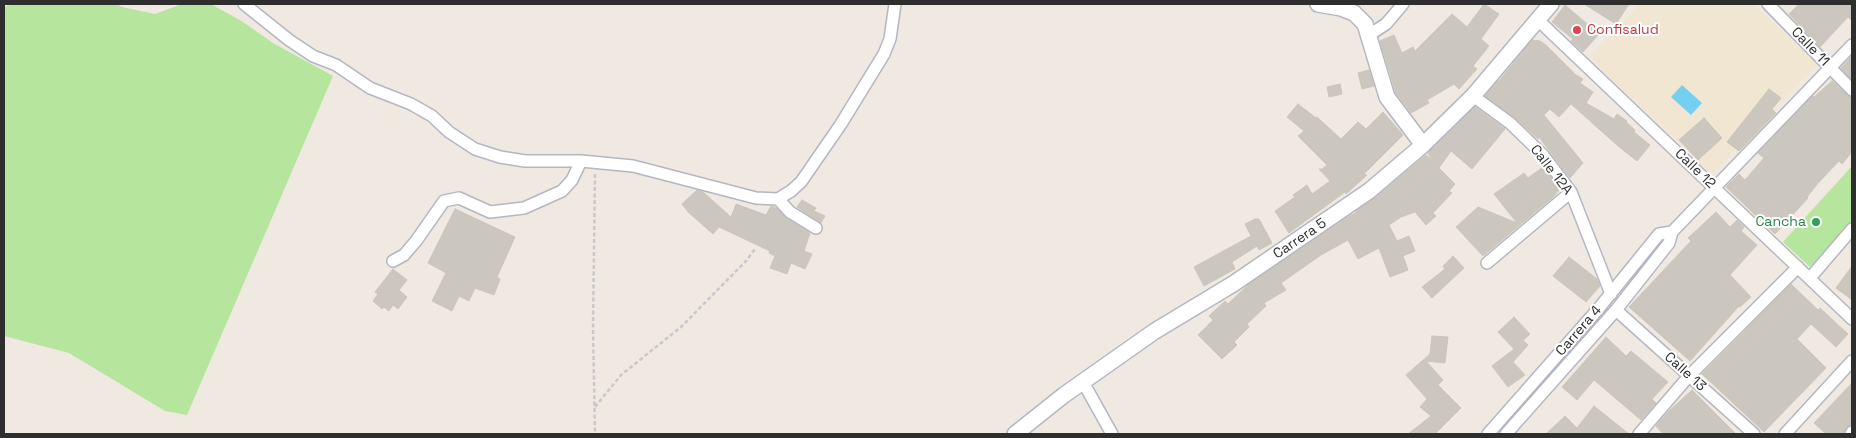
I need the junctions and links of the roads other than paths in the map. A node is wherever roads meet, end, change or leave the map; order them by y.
1 (244, 4) edge
2 (895, 4) edge
3 (1318, 4) edge
4 (1403, 4) edge
5 (1551, 4) edge
6 (1768, 4) edge
7 (1351, 9) edge
8 (1538, 20) junction
9 (1369, 35) junction
10 (1852, 45) edge
11 (1831, 68) junction
12 (1852, 90) edge
13 (1473, 96) junction
14 (1423, 145) junction
15 (582, 161) junction
16 (1715, 188) junction
17 (1571, 192) junction
18 (778, 199) junction
19 (816, 228) dead end
20 (1852, 230) edge
21 (1672, 232) junction
22 (393, 261) dead end
23 (1487, 263) dead end
24 (1798, 267) junction
25 (1810, 278) junction
26 (1611, 294) junction
27 (1616, 310) junction
28 (1852, 319) edge
29 (1852, 360) edge
30 (1689, 376) junction
31 (1083, 382) junction
32 (1021, 432) edge
33 (1112, 434) edge
34 (1488, 434) edge
35 (1506, 434) edge
36 (1639, 434) edge
37 (1754, 434) edge
38 (1785, 434) edge

1 - 15 street
2 - 18 street
3 - 7 main road
4 - 9 street
5 - 8 main road, Carrera 5
6 - 11 street, Calle 11
7 - 9 main road
8 - 13 main road, Carrera 5
8 - 16 street, Calle 12
9 - 14 main road
10 - 11 street, Carrera 4
11 - 12 street, Calle 11
11 - 16 street, Carrera 4
13 - 14 main road, Carrera 5
13 - 17 street, Calle 12A
14 - 31 main road, Carrera 5
15 - 18 street
15 - 22 street
16 - 21 street, Carrera 4
16 - 24 street, Calle 12
17 - 23 street
17 - 26 street, Calle 12A
18 - 19 street
20 - 25 street
21 - 26 street, Carrera 4
21 - 27 street, Carrera 4
24 - 25 street, Calle 12
24 - 30 street
25 - 28 street, Calle 12
26 - 34 street, Carrera 4
27 - 30 street, Calle 13
27 - 35 street, Carrera 4
29 - 38 street
30 - 36 street
30 - 37 street, Calle 13
31 - 32 main road, Carrera 5
31 - 33 street

